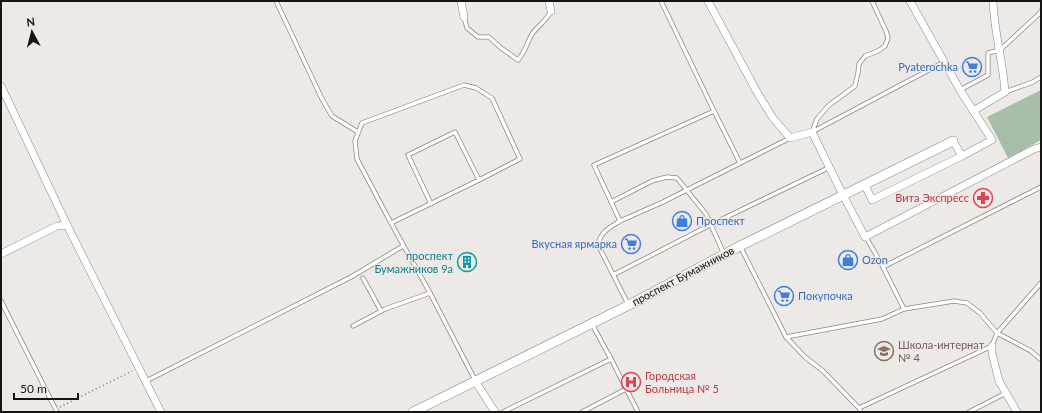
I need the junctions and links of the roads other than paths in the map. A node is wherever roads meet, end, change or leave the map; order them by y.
1 (276, 1) edge
2 (461, 1) edge
3 (549, 1) edge
4 (661, 1) edge
5 (708, 1) edge
6 (872, 1) edge
7 (910, 1) edge
8 (993, 1) edge
9 (551, 11) joint
10 (1041, 11) edge
11 (464, 17) joint
12 (1000, 50) junction
13 (944, 62) junction
14 (1041, 77) edge
15 (1, 86) edge
16 (960, 90) junction
17 (1005, 92) junction
18 (714, 111) junction
19 (973, 111) junction
20 (358, 132) junction
21 (812, 132) junction
22 (790, 138) junction
23 (953, 141) joint
24 (1041, 147) edge
25 (962, 156) junction
26 (740, 163) junction
27 (830, 167) junction
28 (479, 180) junction
29 (865, 185) junction
30 (1041, 187) edge
31 (687, 190) junction
32 (843, 195) junction
33 (612, 202) junction
34 (431, 204) junction
35 (620, 221) junction
36 (391, 223) junction
37 (67, 225) junction
38 (710, 225) junction
39 (865, 237) junction
40 (403, 246) junction
41 (740, 246) junction
42 (1, 254) edge
43 (724, 256) junction
44 (883, 267) junction
45 (613, 275) junction
46 (363, 278) dead end
47 (1041, 283) edge
48 (430, 293) junction
49 (1, 301) edge
50 (629, 305) junction
51 (904, 309) junction
52 (381, 311) junction
53 (592, 324) junction
54 (352, 326) dead end
55 (997, 333) junction
56 (786, 336) junction
57 (992, 346) junction
58 (611, 359) junction
59 (1041, 360) edge
60 (145, 381) junction
61 (475, 381) junction
62 (626, 389) junction
63 (1006, 393) junction
64 (859, 408) junction
65 (57, 410) edge
66 (161, 412) edge
67 (413, 412) edge
68 (495, 412) edge
69 (503, 412) edge
70 (582, 412) edge
71 (638, 412) edge
72 (862, 412) edge
73 (969, 412) edge
74 (1017, 412) edge

1 - 20 lane
2 - 11 street
3 - 9 street
4 - 18 lane
5 - 22 street
6 - 21 lane
7 - 13 street
8 - 12 street
9 - 11 lane
10 - 12 lane
12 - 16 lane
12 - 17 street
13 - 16 street
13 - 21 lane
14 - 17 lane
15 - 37 street
16 - 19 street
17 - 19 street
18 - 26 lane
18 - 33 lane
19 - 25 street
20 - 28 lane
20 - 36 lane
21 - 22 street
21 - 27 street
22 - 26 lane
23 - 25 street
23 - 29 street, проспект Бумажников
24 - 39 street
25 - 29 street
26 - 31 lane
27 - 32 street
27 - 38 lane
28 - 34 lane
28 - 34 lane
29 - 32 street, проспект Бумажников
30 - 44 lane
31 - 33 lane
31 - 35 lane
31 - 38 lane
32 - 39 street
32 - 41 street, проспект Бумажников
33 - 35 lane
34 - 36 lane
35 - 45 lane
36 - 40 lane
37 - 42 street
37 - 60 street
38 - 43 lane
38 - 45 lane
39 - 44 lane
40 - 48 lane
40 - 60 lane
41 - 43 street, проспект Бумажников
41 - 56 lane
43 - 50 street, проспект Бумажников
44 - 51 lane
45 - 50 lane
46 - 52 lane
47 - 55 lane
48 - 52 lane
48 - 61 lane
49 - 65 lane
50 - 53 street, проспект Бумажников
51 - 55 lane
51 - 56 lane
52 - 54 lane
53 - 58 lane
53 - 61 street, проспект Бумажников
55 - 57 lane
55 - 59 lane
56 - 64 lane
57 - 63 street
57 - 64 lane
58 - 62 lane
58 - 69 lane
60 - 66 street
61 - 67 street, проспект Бумажников
61 - 68 street
62 - 70 lane
62 - 71 lane
63 - 73 lane
63 - 74 street
64 - 72 lane

